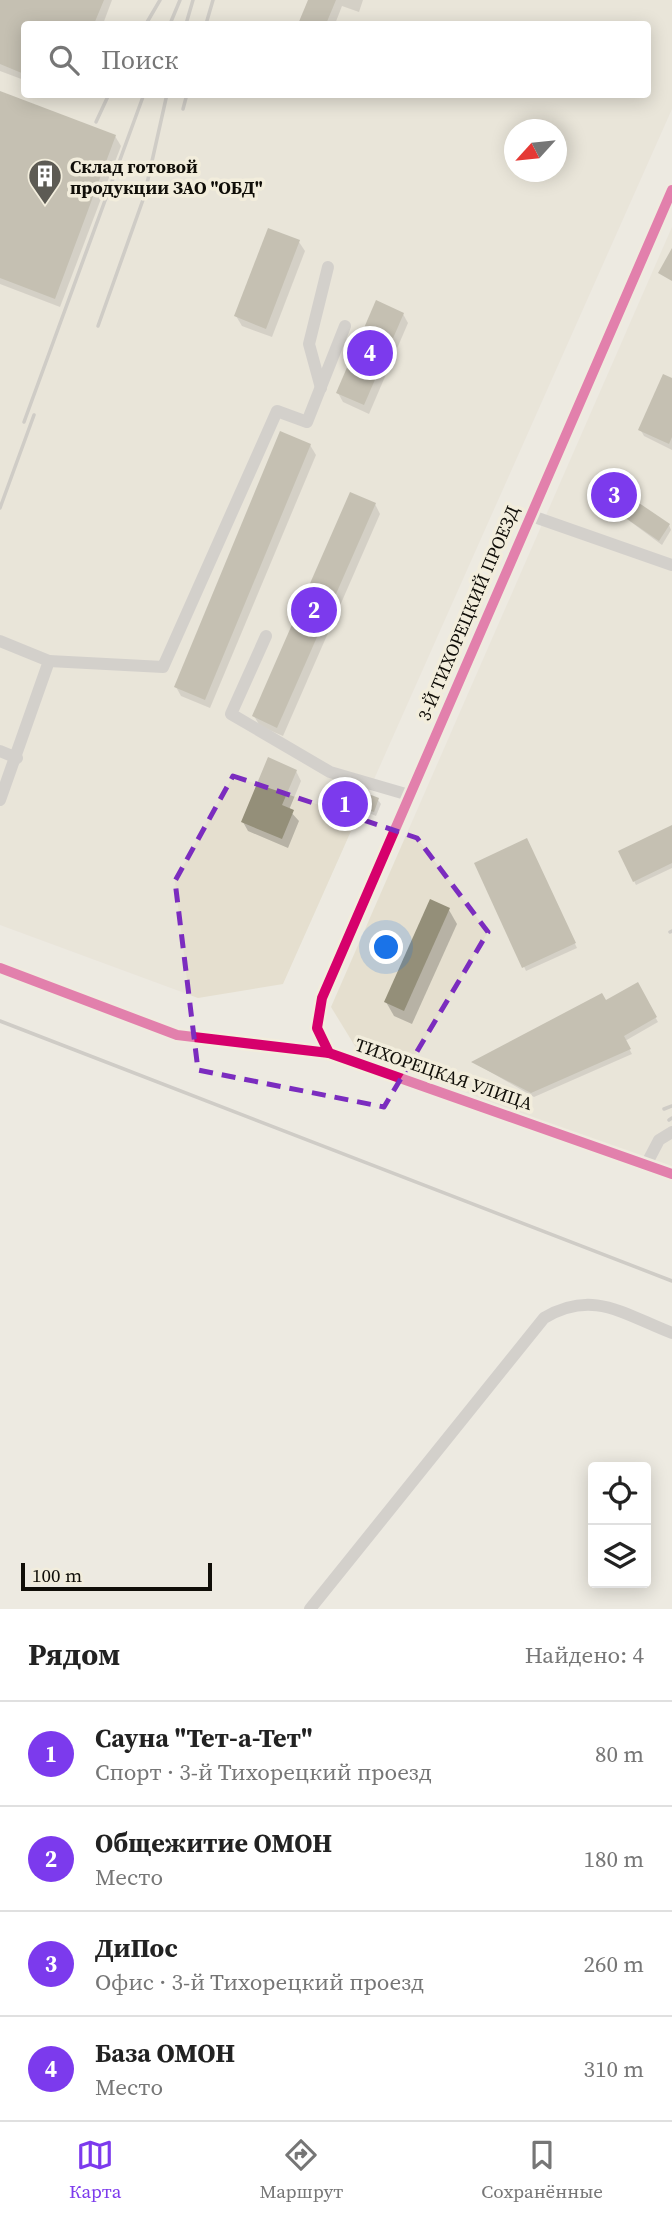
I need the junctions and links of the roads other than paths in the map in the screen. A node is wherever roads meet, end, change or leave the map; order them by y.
1 (672, 190) edge
2 (328, 267) dead end
3 (345, 326) dead end
4 (321, 388) junction
5 (529, 515) junction
6 (672, 565) edge
7 (266, 636) dead end
8 (0, 641) edge
9 (49, 661) junction
10 (0, 751) edge
11 (17, 758) junction
12 (409, 795) junction
13 (0, 800) edge
14 (0, 968) edge
15 (330, 1053) junction
16 (672, 1132) edge
17 (647, 1163) junction
18 (672, 1174) edge
19 (672, 1333) edge
20 (310, 1609) edge

1 - 5 street, 3-Й ТИХОРЕЦКИЙ ПРОЕЗД
2 - 4 street
3 - 4 street
4 - 9 street
5 - 6 street
5 - 12 street, 3-Й ТИХОРЕЦКИЙ ПРОЕЗД
7 - 12 street
8 - 9 street
9 - 11 street
10 - 11 street
11 - 13 street
12 - 15 street, 3-Й ТИХОРЕЦКИЙ ПРОЕЗД
14 - 15 street, ТИХОРЕЦКАЯ УЛИЦА
15 - 17 street, ТИХОРЕЦКАЯ УЛИЦА
16 - 17 street
17 - 18 street, ТИХОРЕЦКАЯ УЛИЦА
19 - 20 street

